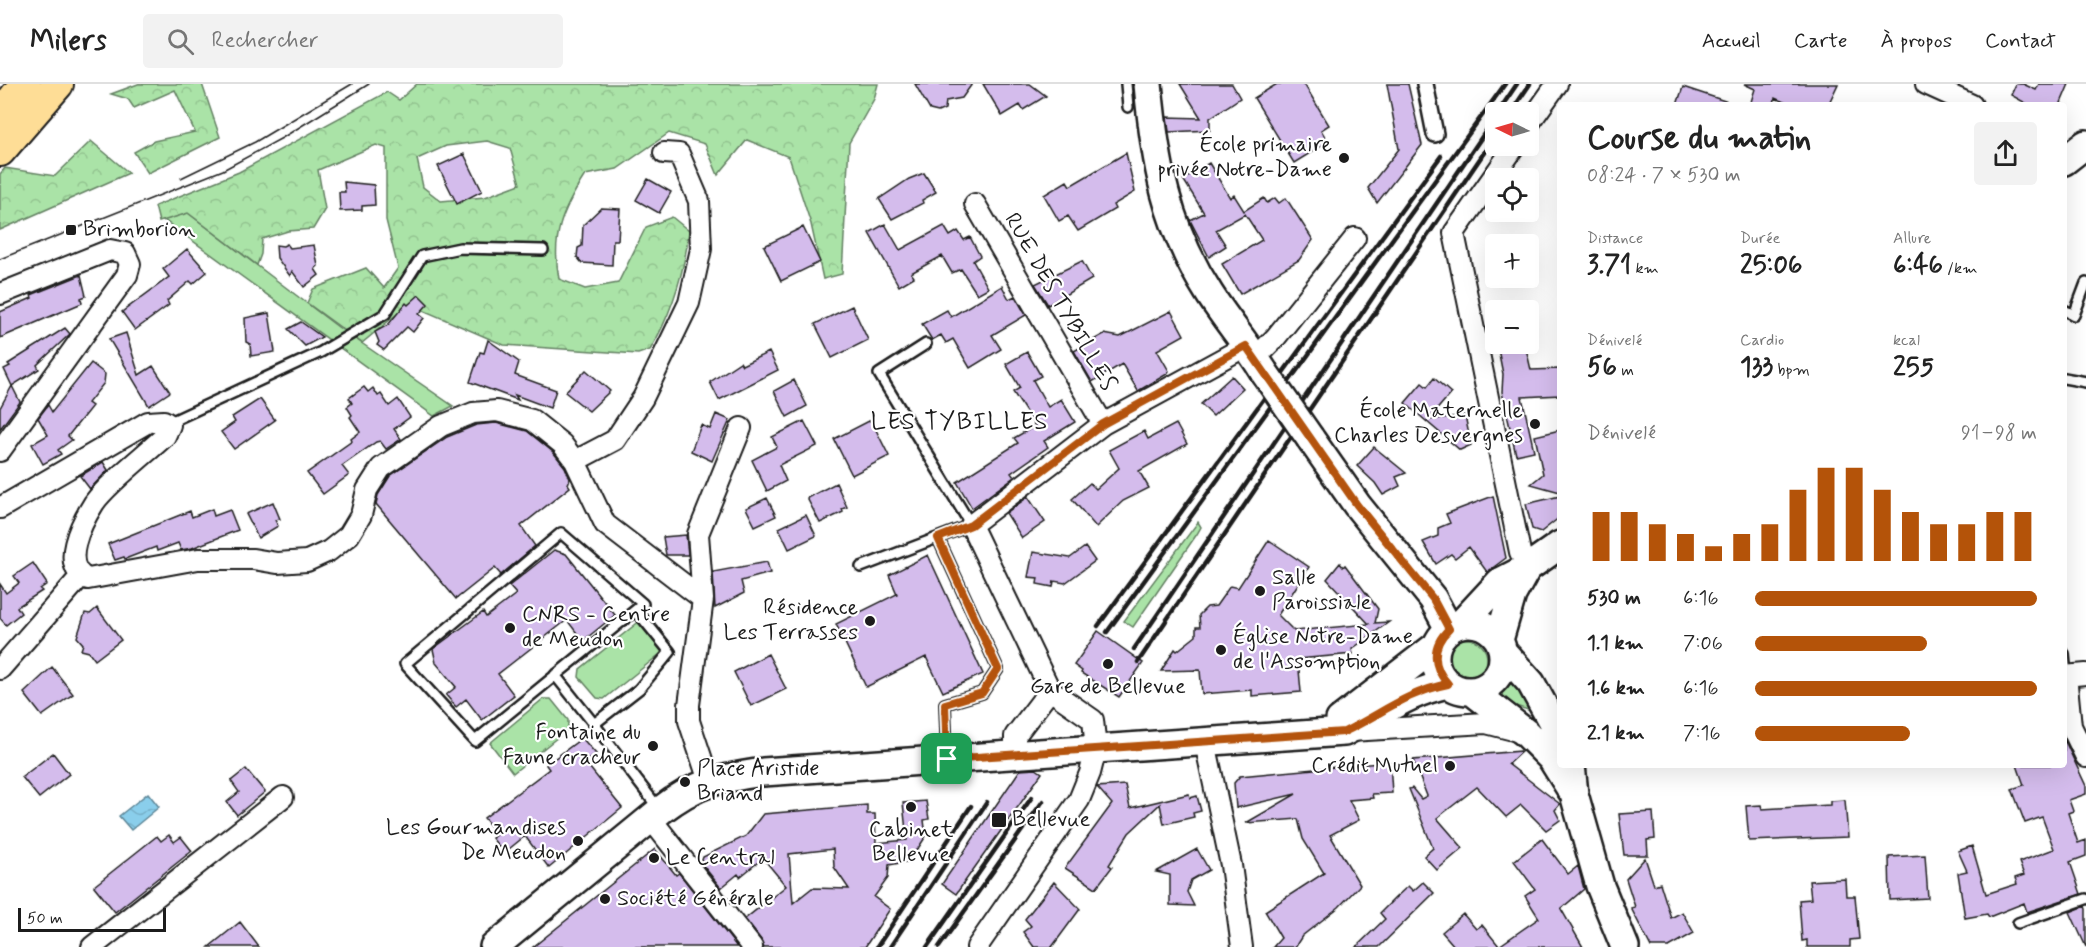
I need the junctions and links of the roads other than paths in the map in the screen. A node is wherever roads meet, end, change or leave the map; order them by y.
1 (25, 84) edge
2 (58, 84) edge
3 (1126, 84) edge
4 (1148, 84) edge
5 (1425, 84) edge
6 (1557, 84) edge
7 (1926, 84) edge
8 (1965, 102) edge
9 (1128, 107) dead end
10 (1539, 109) edge
11 (0, 116) edge
12 (1435, 134) dead end
13 (0, 151) edge
14 (664, 153) dead end
15 (1508, 156) edge
16 (975, 204) dead end
17 (1355, 238) dead end
18 (543, 250) dead end
19 (2086, 284) edge
20 (0, 294) edge
21 (2067, 312) edge
22 (926, 344) dead end
23 (1255, 359) junction
24 (2067, 379) edge
25 (2086, 382) edge
26 (168, 423) junction
27 (1103, 424) junction
28 (741, 428) dead end
29 (0, 451) edge
30 (575, 461) junction
31 (0, 507) edge
32 (971, 525) junction
33 (938, 538) junction
34 (1557, 546) edge
35 (861, 567) dead end
36 (1527, 568) junction
37 (81, 576) junction
38 (703, 599) junction
39 (636, 610) junction
40 (1449, 633) junction
41 (1501, 646) junction
42 (0, 669) edge
43 (2086, 674) edge
44 (555, 675) junction
45 (2067, 676) edge
46 (1460, 688) junction
47 (1050, 690) junction
48 (2067, 690) edge
49 (1557, 722) edge
50 (594, 724) junction
51 (1557, 724) edge
52 (1334, 733) junction
53 (1526, 733) junction
54 (1205, 742) junction
55 (1096, 749) junction
56 (1015, 755) junction
57 (2086, 757) edge
58 (947, 759) junction
59 (1557, 767) edge
60 (1558, 768) edge
61 (1571, 768) edge
62 (709, 781) junction
63 (1574, 794) junction
64 (283, 797) dead end
65 (656, 815) junction
66 (2086, 899) edge
67 (2018, 923) dead end
68 (92, 947) edge
69 (494, 947) edge
70 (752, 947) edge
71 (977, 947) edge
72 (1242, 947) edge
73 (1625, 947) edge

1 - 11 main road
2 - 13 main road
3 - 9 lane
4 - 23 main road
5 - 12 street
6 - 10 street
7 - 8 street
14 - 30 street
15 - 36 street
16 - 27 street, RUE DES TYBILLES
17 - 23 street
18 - 26 lane
19 - 21 lane
20 - 29 street
22 - 32 lane
23 - 27 street
23 - 40 main road, bridge
24 - 25 lane
26 - 31 street
26 - 37 street
27 - 32 street
28 - 38 street
30 - 37 street
30 - 38 street
32 - 33 lane
32 - 47 street
33 - 35 lane
33 - 58 lane
34 - 36 main road
36 - 40 main road
36 - 41 main road
37 - 42 street
38 - 62 street
39 - 44 lane
39 - 44 lane
39 - 50 lane
40 - 41 main road
40 - 46 main road
40 - 52 main road
41 - 46 main road
41 - 49 main road
43 - 45 street
44 - 50 lane
46 - 51 main road
46 - 52 main road
46 - 53 main road
47 - 55 street
47 - 56 street
48 - 57 street
50 - 65 lane
52 - 53 street
52 - 54 main road
53 - 59 main road
54 - 55 main road
54 - 72 street
55 - 56 main road
55 - 71 street
56 - 58 main road
58 - 62 main road
60 - 63 main road
61 - 63 main road
62 - 65 main road
63 - 73 main road
64 - 68 street
65 - 69 main road
65 - 70 street
66 - 67 lane

